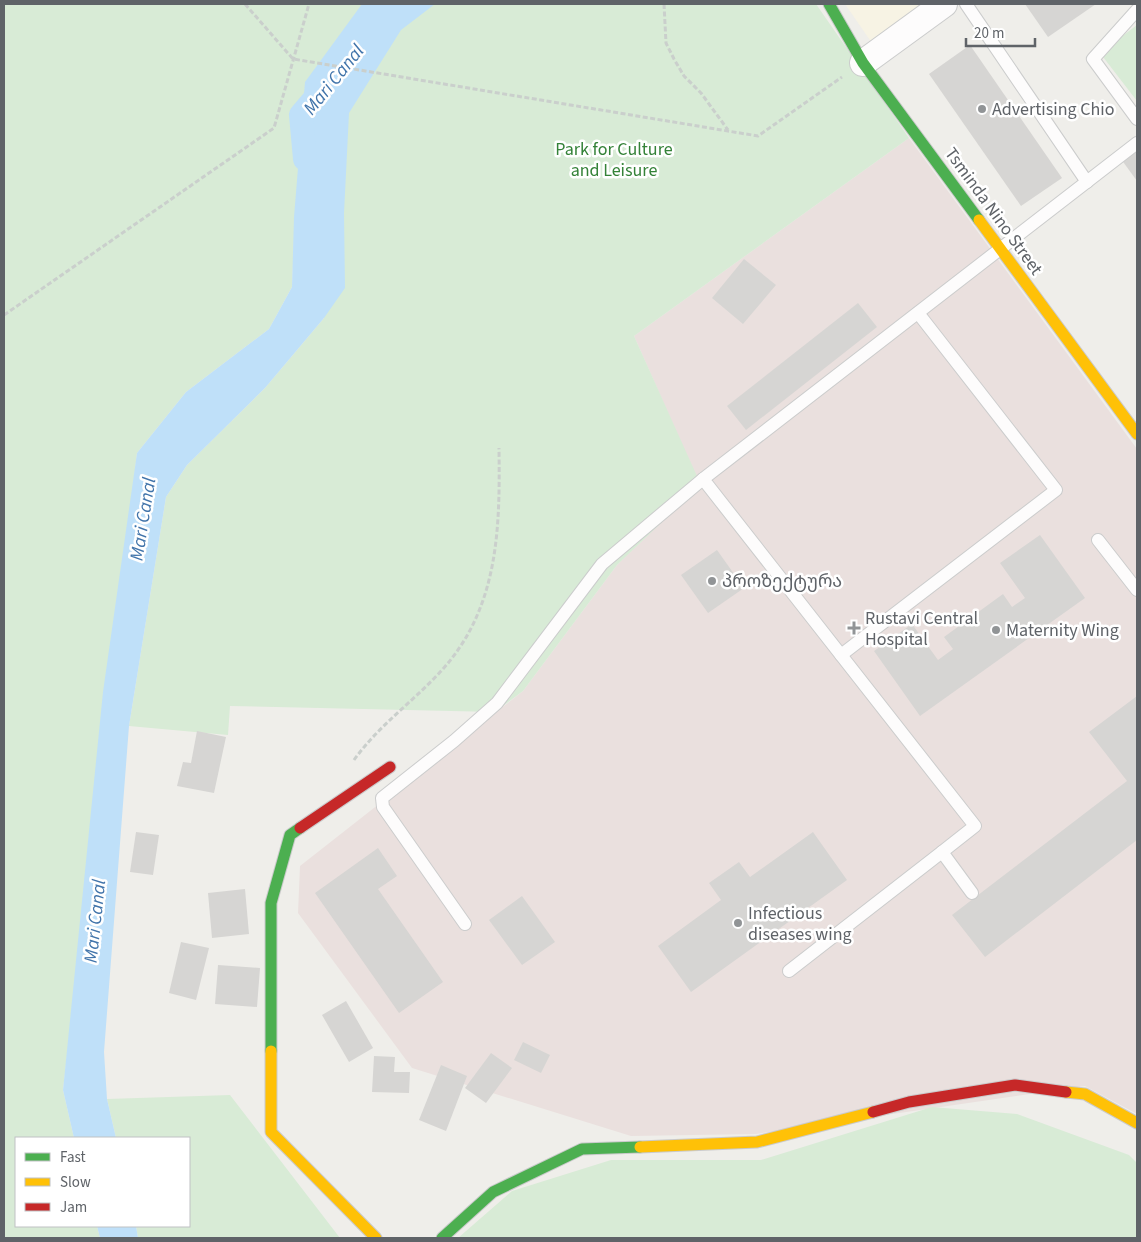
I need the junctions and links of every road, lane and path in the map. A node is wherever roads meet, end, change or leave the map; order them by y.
1 (245, 4) edge
2 (309, 4) edge
3 (664, 4) edge
4 (829, 4) edge
5 (944, 4) edge
6 (966, 4) edge
7 (1137, 10) edge
8 (293, 59) junction
9 (863, 63) junction
10 (1137, 119) edge
11 (728, 131) junction
12 (1137, 143) edge
13 (1088, 182) junction
14 (1000, 249) junction
15 (918, 313) junction
16 (4, 315) edge
17 (1137, 434) edge
18 (499, 448) dead end
19 (704, 479) junction
20 (1098, 540) dead end
21 (1137, 590) edge
22 (840, 655) junction
23 (352, 766) dead end
24 (390, 767) dead end
25 (942, 852) junction
26 (972, 893) dead end
27 (465, 924) dead end
28 (789, 972) dead end
29 (1137, 1123) edge
30 (376, 1238) edge
31 (442, 1238) edge

1 - 8 path
2 - 8 path
3 - 11 path
4 - 9 street, Tsminda Nino Street
5 - 9 street
6 - 13 lane
7 - 10 lane
8 - 11 path
8 - 16 path
9 - 11 path
9 - 14 street, Tsminda Nino Street
12 - 13 lane
13 - 14 lane
14 - 15 lane
14 - 17 street, Tsminda Nino Street
15 - 19 lane
15 - 22 lane
18 - 23 path
19 - 22 lane
19 - 27 lane
20 - 21 lane
22 - 25 lane
24 - 30 street
25 - 26 lane
25 - 28 lane
29 - 31 street

